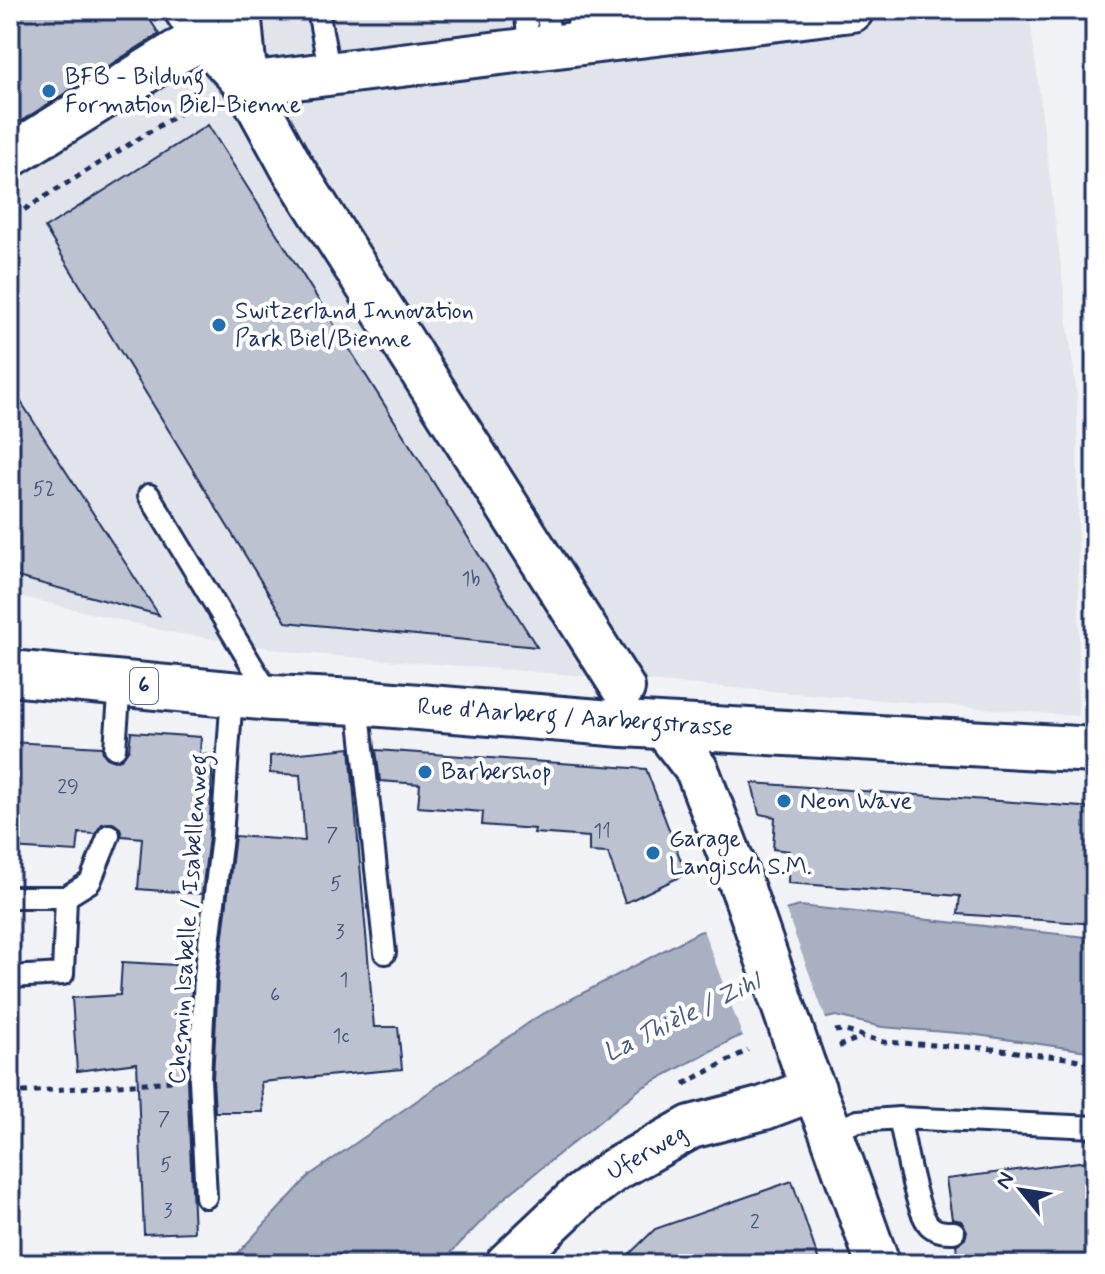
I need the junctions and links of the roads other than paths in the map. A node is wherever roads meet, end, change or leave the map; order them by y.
1 (239, 10) edge
2 (318, 10) edge
3 (852, 10) edge
4 (743, 16) edge
5 (195, 24) edge
6 (552, 28) edge
7 (330, 75) junction
8 (246, 84) junction
9 (10, 156) edge
10 (149, 495) dead end
11 (29, 670) edge
12 (120, 684) junction
13 (623, 688) dead end
14 (252, 696) junction
15 (358, 702) junction
16 (663, 726) junction
17 (115, 748) dead end
18 (1086, 750) edge
19 (109, 835) dead end
20 (10, 897) edge
21 (66, 897) junction
22 (385, 953) dead end
23 (10, 977) edge
24 (809, 1078) junction
25 (899, 1118) junction
26 (1095, 1127) edge
27 (831, 1132) junction
28 (206, 1197) dead end
29 (954, 1232) dead end
30 (507, 1264) edge
31 (878, 1264) edge

1 - 8 street
2 - 7 lane
3 - 4 street
4 - 6 street
5 - 8 street
5 - 9 street
6 - 7 street
7 - 8 street
8 - 13 street
10 - 14 lane
11 - 12 main road, Rue d'Aarberg / Aarbergstrasse / 6
12 - 14 main road, Rue d'Aarberg / Aarbergstrasse / 6
12 - 17 lane
14 - 15 main road, Rue d'Aarberg / Aarbergstrasse
14 - 28 lane, Chemin Isabelle / Isabellenweg
15 - 16 main road, Rue d'Aarberg / Aarbergstrasse
15 - 22 lane
16 - 18 main road, Rue d'Aarberg / Aarbergstrasse
16 - 24 street, bridge
19 - 21 lane
20 - 21 lane
21 - 23 lane
24 - 27 street
24 - 30 street, Uferweg
25 - 26 lane
25 - 27 lane
25 - 29 lane
27 - 31 street

